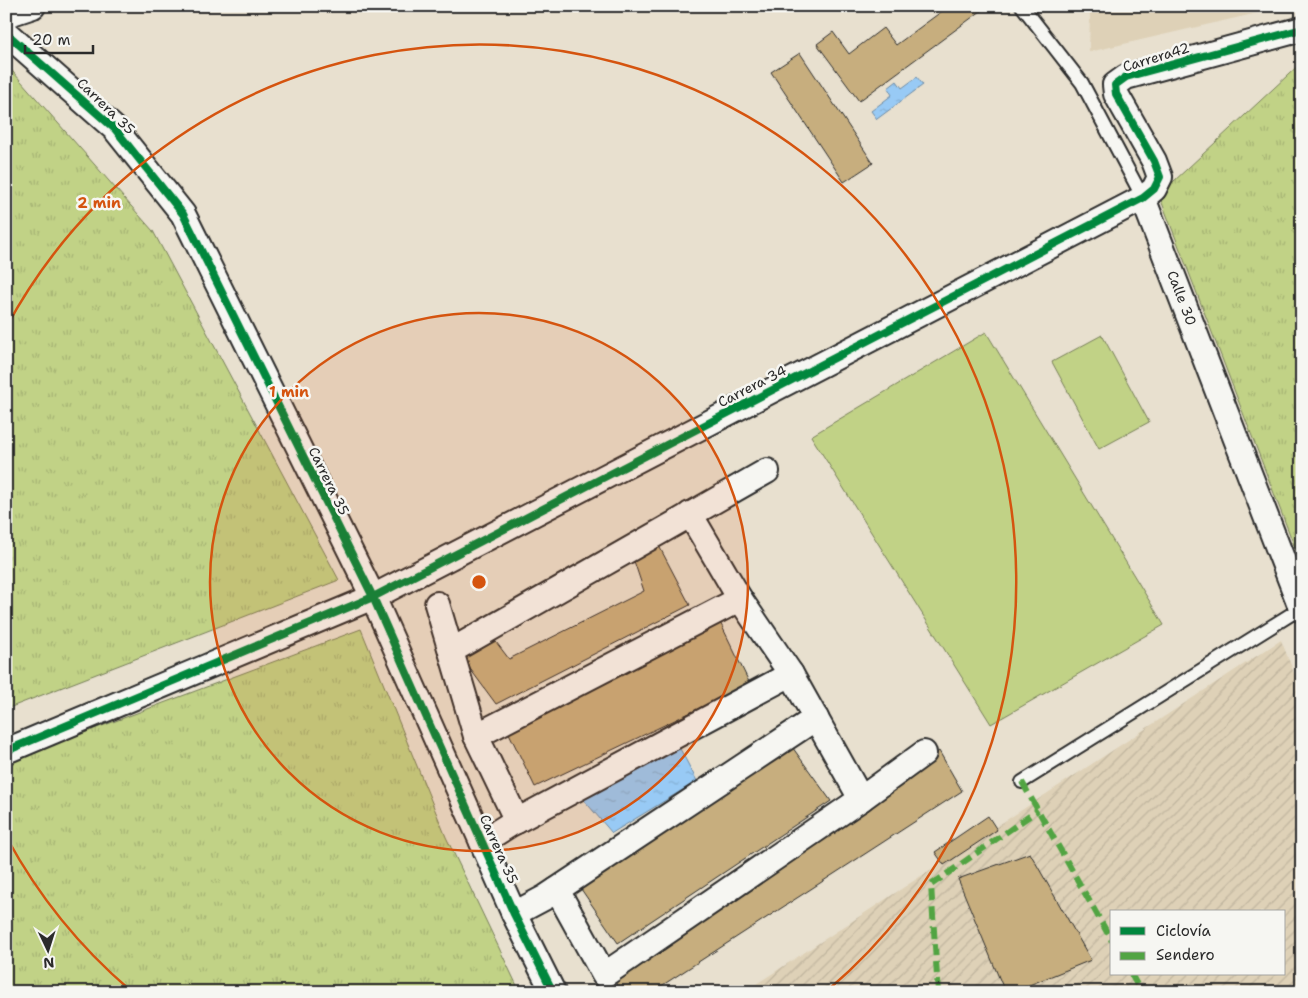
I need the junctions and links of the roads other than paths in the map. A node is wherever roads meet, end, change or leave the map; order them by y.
1 (33, 6) edge
2 (1022, 6) edge
3 (6, 15) edge
4 (1302, 30) edge
5 (6, 33) edge
6 (1143, 198) junction
7 (767, 471) dead end
8 (690, 514) junction
9 (373, 597) junction
10 (740, 599) junction
11 (437, 604) dead end
12 (1301, 609) edge
13 (451, 651) junction
14 (791, 674) junction
15 (816, 718) junction
16 (476, 736) junction
17 (6, 751) edge
18 (924, 753) dead end
19 (1022, 782) dead end
20 (861, 799) junction
21 (517, 821) junction
22 (482, 842) junction
23 (557, 890) junction
24 (514, 914) junction
25 (553, 992) edge

1 - 3 street
2 - 6 lane, Calle 30
4 - 6 street, Carrera42
5 - 9 street, Carrera 35
6 - 9 street, Carrera 34
6 - 12 street, Calle 30
7 - 8 street
8 - 10 street
8 - 13 street
9 - 17 street, Carrera 34
9 - 22 street, Carrera 35
10 - 14 street
10 - 16 street
11 - 13 street
12 - 19 lane
13 - 16 street
14 - 15 street
14 - 21 street
15 - 20 street
15 - 23 street
16 - 21 street
18 - 20 street
20 - 23 street
21 - 22 street
22 - 24 street, Carrera 35
23 - 24 street
24 - 25 street, Carrera 35

